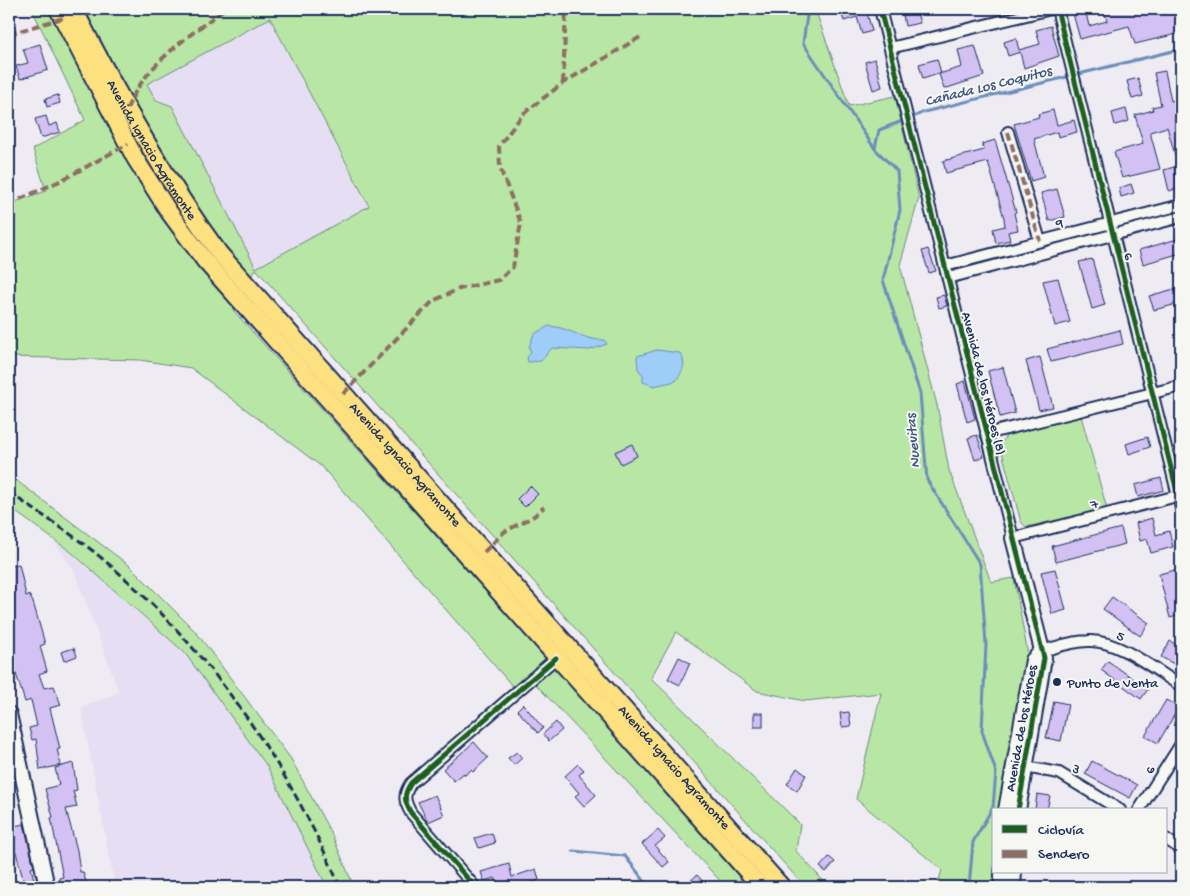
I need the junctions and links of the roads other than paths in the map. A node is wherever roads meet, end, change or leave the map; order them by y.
1 (58, 9) edge
2 (74, 9) edge
3 (880, 9) edge
4 (1051, 9) edge
5 (1057, 9) edge
6 (890, 48) junction
7 (1008, 132) dead end
8 (1181, 205) edge
9 (1181, 217) edge
10 (1110, 223) junction
11 (1113, 234) junction
12 (1040, 241) junction
13 (945, 266) junction
14 (948, 278) junction
15 (1181, 386) edge
16 (1153, 393) junction
17 (986, 434) junction
18 (1180, 496) edge
19 (1181, 508) edge
20 (1013, 538) junction
21 (1042, 651) junction
22 (556, 658) junction
23 (1181, 686) edge
24 (9, 714) edge
25 (11, 734) edge
26 (1181, 744) edge
27 (1019, 765) junction
28 (1007, 808) edge
29 (1018, 808) edge
30 (1117, 808) edge
31 (1140, 808) edge
32 (1168, 840) edge
33 (1181, 849) edge
34 (1002, 874) edge
35 (1014, 874) edge
36 (47, 887) edge
37 (475, 887) edge
38 (761, 887) edge
39 (782, 887) edge
40 (1002, 887) edge
41 (1013, 887) edge

1 - 22 main road, Avenida Ignacio Agramonte
2 - 39 main road, Avenida Ignacio Agramonte
3 - 6 street, Avenida de los Héroes (8)
4 - 6 street
5 - 10 street, 6
6 - 13 street, Avenida de los Héroes (8)
7 - 12 street
8 - 10 street, 9
9 - 11 street, 9
10 - 11 street, 6
10 - 12 street, 9
11 - 14 street, 9
11 - 16 street, 6
12 - 13 street, 9
13 - 14 street, Avenida de los Héroes (8)
14 - 17 street, Avenida de los Héroes (8)
15 - 16 street
16 - 17 street
16 - 18 street, 6
17 - 20 street, Avenida de los Héroes (8)
18 - 19 street, 6
18 - 20 street, 7
20 - 21 street, Avenida de los Héroes (8)
21 - 23 street, 5
21 - 27 street, Avenida de los Héroes
22 - 37 street
22 - 38 main road, Avenida Ignacio Agramonte
24 - 25 street
25 - 36 street
26 - 31 street, 6
27 - 28 street, Avenida de los Héroes
27 - 29 street, Avenida de los Héroes
27 - 30 street, 3
32 - 33 street
34 - 40 street
35 - 41 street

